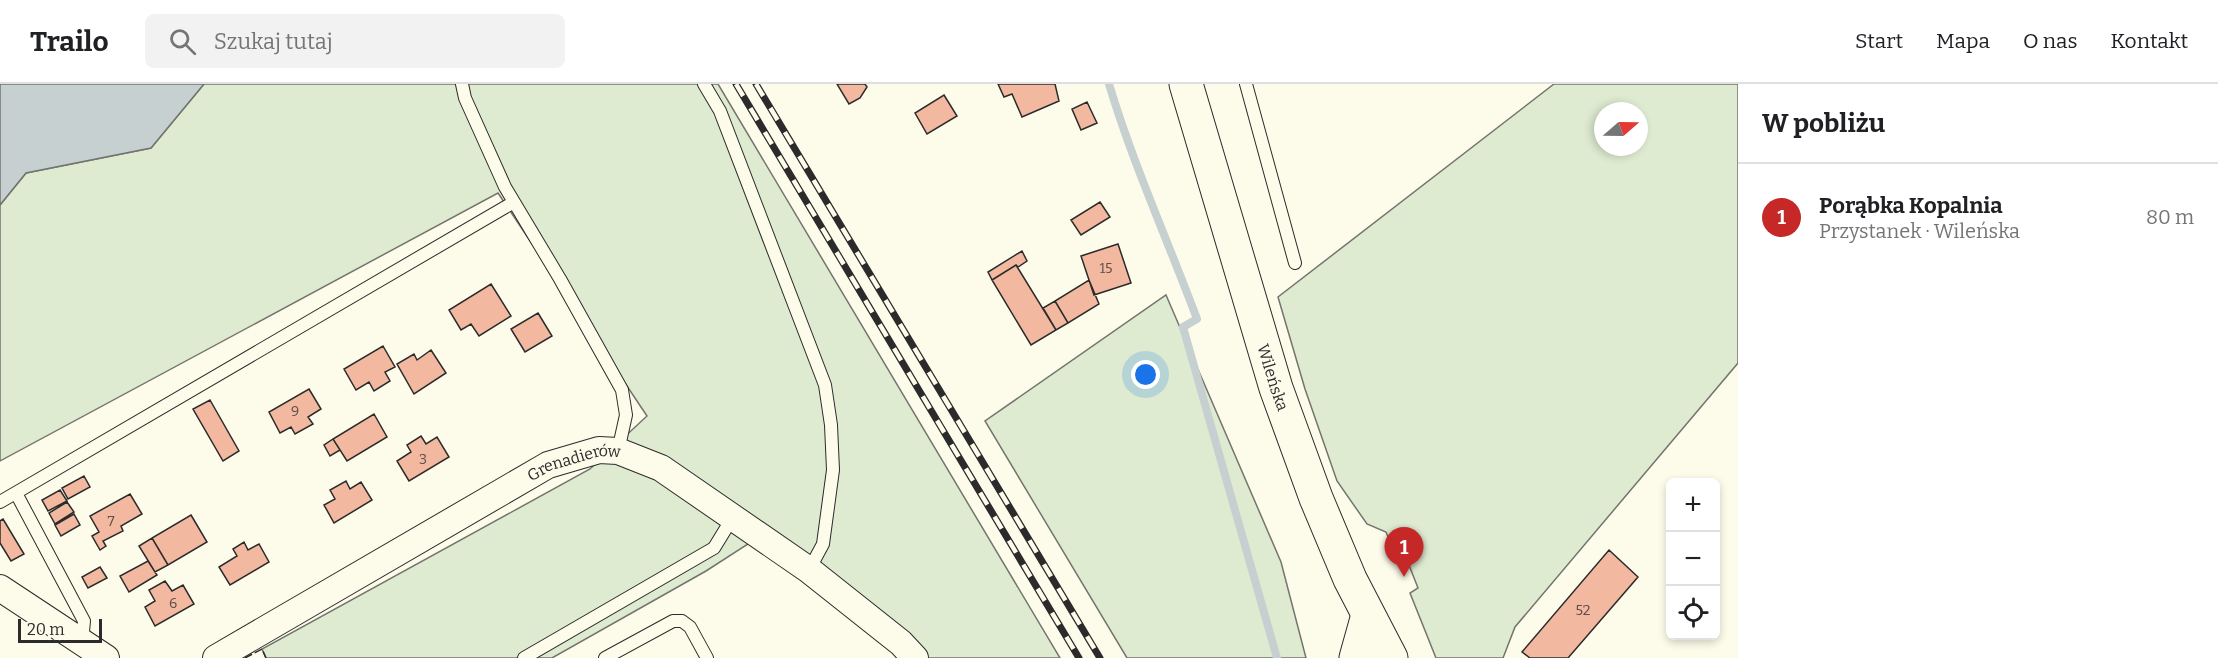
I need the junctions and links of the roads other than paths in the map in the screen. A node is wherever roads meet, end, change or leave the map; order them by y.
1 (462, 84) edge
2 (704, 84) edge
3 (1186, 84) edge
4 (1246, 84) edge
5 (514, 202) junction
6 (1295, 263) dead end
7 (618, 451) junction
8 (16, 493) junction
9 (0, 502) edge
10 (733, 517) junction
11 (809, 570) junction
12 (0, 588) edge
13 (1368, 615) junction
14 (82, 642) junction
15 (621, 654) edge
16 (106, 658) edge
17 (216, 658) edge
18 (524, 658) edge
19 (605, 658) edge
20 (707, 658) edge
21 (915, 658) edge
22 (1356, 658) edge
23 (1391, 658) edge

1 - 5 lane
2 - 11 lane
3 - 13 street, Wileńska
4 - 6 lane
5 - 7 lane
5 - 8 lane
7 - 10 street, Grenadierów
7 - 17 street, Grenadierów
8 - 9 lane
8 - 14 lane
10 - 11 street, Grenadierów
10 - 18 lane
11 - 21 street, Grenadierów
12 - 14 street
13 - 22 street
13 - 23 street, Wileńska
14 - 16 street
15 - 19 lane
15 - 20 lane

